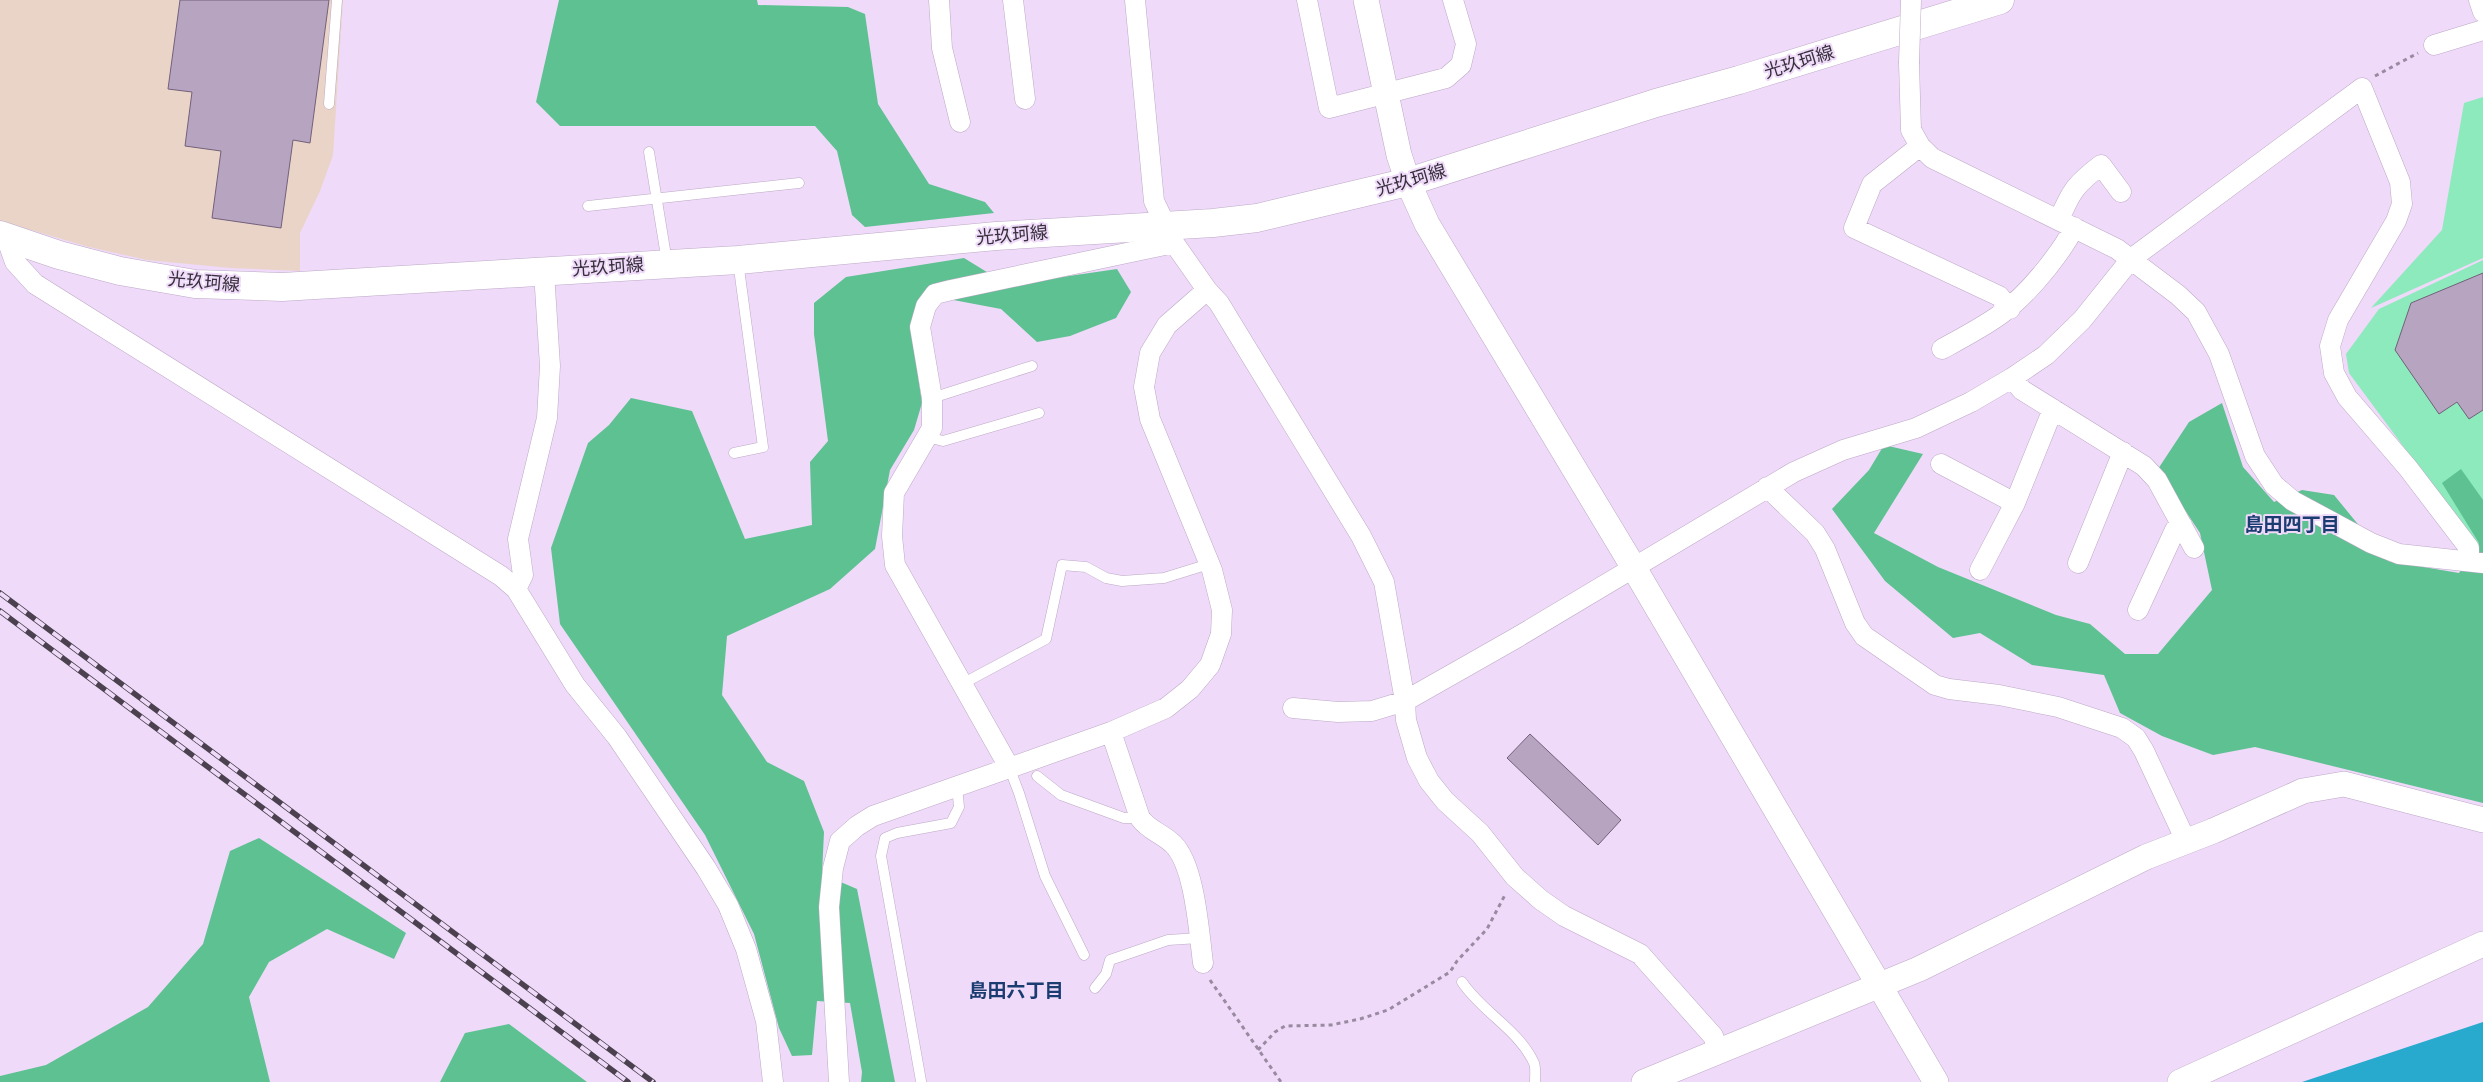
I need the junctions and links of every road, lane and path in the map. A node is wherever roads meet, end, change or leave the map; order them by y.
1 (337, 0) edge
2 (939, 0) edge
3 (1013, 0) edge
4 (1135, 0) edge
5 (1306, 0) edge
6 (1366, 0) edge
7 (1453, 0) edge
8 (1911, 0) edge
9 (2000, 0) edge
10 (2479, 0) edge
11 (2483, 12) edge
12 (2483, 30) edge
13 (2429, 47) joint
14 (2371, 78) dead end
15 (1386, 95) junction
16 (1025, 99) dead end
17 (329, 104) dead end
18 (960, 122) dead end
19 (1920, 146) junction
20 (649, 152) dead end
21 (1408, 182) junction
22 (800, 183) dead end
23 (2120, 192) dead end
24 (656, 199) junction
25 (588, 206) dead end
26 (2066, 224) junction
27 (1170, 235) junction
28 (3, 236) edge
29 (738, 260) junction
30 (2130, 260) junction
31 (667, 263) junction
32 (544, 272) junction
33 (1207, 290) junction
34 (2010, 309) junction
35 (1942, 349) dead end
36 (1032, 366) dead end
37 (2012, 378) junction
38 (932, 398) junction
39 (2053, 409) junction
40 (1039, 413) dead end
41 (927, 437) junction
42 (2123, 452) junction
43 (734, 453) dead end
44 (1941, 464) dead end
45 (1767, 487) junction
46 (2015, 503) junction
47 (2182, 525) junction
48 (2194, 548) dead end
49 (2476, 562) edge
50 (2078, 563) dead end
51 (1209, 564) junction
52 (1634, 568) junction
53 (1980, 570) dead end
54 (516, 589) junction
55 (2138, 610) dead end
56 (962, 684) junction
57 (1405, 701) junction
58 (1293, 708) dead end
59 (1111, 732) junction
60 (1009, 767) junction
61 (1037, 776) dead end
62 (956, 786) junction
63 (1140, 818) junction
64 (2483, 820) edge
65 (2186, 841) junction
66 (1515, 877) junction
67 (1199, 938) junction
68 (2483, 944) edge
69 (1084, 955) dead end
70 (1203, 963) joint
71 (1462, 982) dead end
72 (1880, 986) junction
73 (1095, 988) dead end
74 (1258, 1050) junction
75 (1719, 1051) junction
76 (921, 1081) dead end
77 (773, 1082) edge
78 (839, 1082) edge
79 (1281, 1082) edge
80 (1535, 1082) edge
81 (1644, 1082) edge
82 (1936, 1082) edge
83 (2180, 1082) edge

1 - 17 lane
2 - 18 street
3 - 16 street
4 - 27 street
5 - 15 street
6 - 15 street
7 - 15 street
8 - 19 street, bridge
9 - 21 main road, 光玖珂線
10 - 11 street
12 - 13 street
13 - 14 path
15 - 21 street
19 - 26 street
19 - 34 street
20 - 24 lane
21 - 27 main road, 光玖珂線
21 - 52 street
22 - 24 lane
23 - 26 street
24 - 25 lane
24 - 31 lane
26 - 30 street
26 - 34 street
27 - 29 main road, 光玖珂線
27 - 33 street
27 - 38 street
28 - 32 main road, 光玖珂線
28 - 54 street
29 - 31 main road, 光玖珂線
29 - 43 lane
30 - 37 street
30 - 49 street
30 - 49 street
31 - 32 main road, 光玖珂線
32 - 54 street
33 - 51 street
33 - 57 street
34 - 35 street
36 - 38 lane
37 - 39 street
37 - 45 street
38 - 41 street
39 - 42 street
39 - 46 street
40 - 41 lane
41 - 56 street
42 - 47 street
42 - 50 street
44 - 46 street
45 - 52 street
45 - 65 street
46 - 53 street
47 - 48 street
47 - 55 street
51 - 56 lane
51 - 59 street
52 - 57 street
52 - 72 street
54 - 77 street
56 - 60 street
57 - 58 street
57 - 66 street
59 - 60 street
59 - 63 street
60 - 62 street
60 - 69 lane
61 - 63 lane
62 - 76 lane
62 - 78 street
63 - 67 street
64 - 65 street
65 - 72 street
66 - 74 path
66 - 75 street
67 - 70 street
67 - 73 lane
68 - 83 street
70 - 74 path
71 - 80 lane
72 - 75 street
72 - 82 street
74 - 79 path
75 - 81 street

